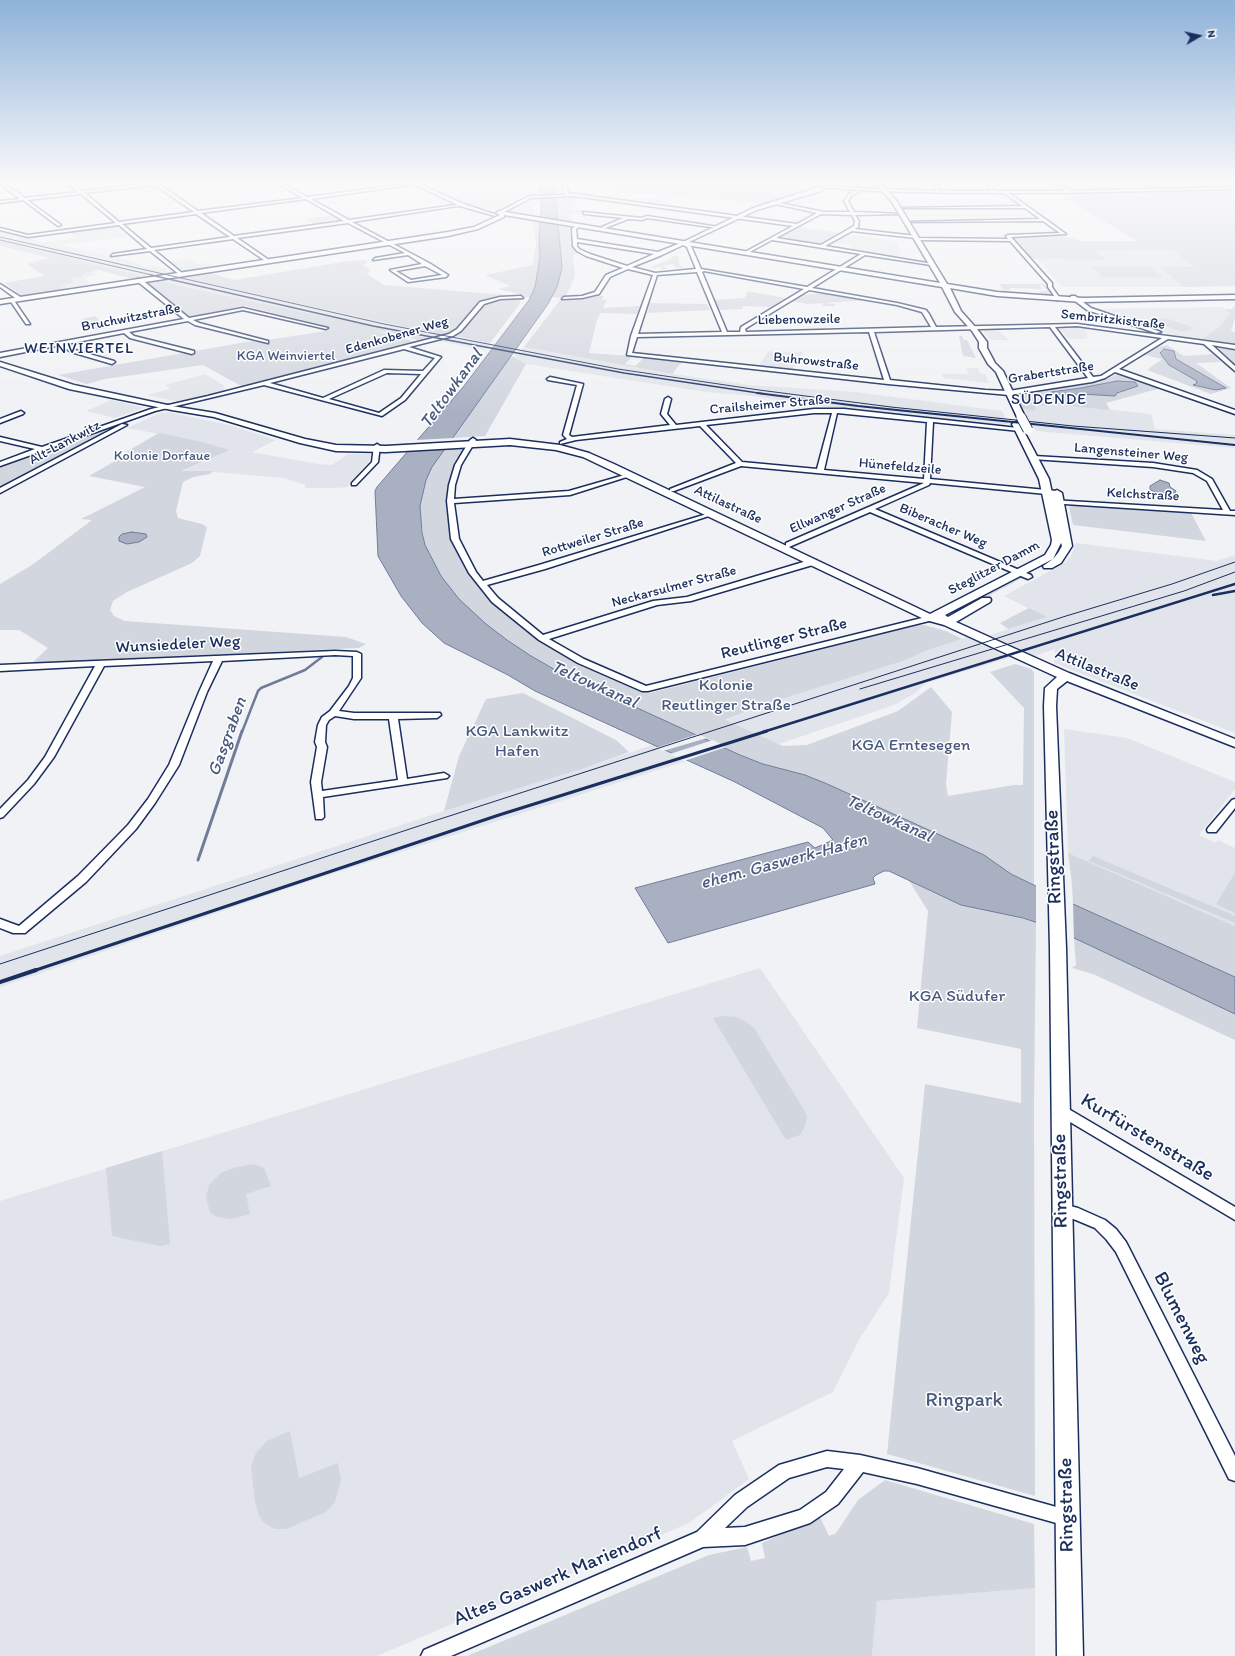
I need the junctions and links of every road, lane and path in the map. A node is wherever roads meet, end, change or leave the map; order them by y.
1 (162, 259) edge
2 (264, 259) edge
3 (279, 259) edge
4 (419, 259) edge
5 (603, 259) edge
6 (649, 259) edge
7 (694, 259) edge
8 (784, 259) edge
9 (855, 259) edge
10 (899, 259) edge
11 (928, 259) edge
12 (1029, 259) edge
13 (267, 261) junction
14 (427, 264) junction
15 (931, 264) junction
16 (629, 268) junction
17 (840, 268) junction
18 (698, 271) junction
19 (180, 274) junction
20 (655, 274) junction
21 (139, 280) junction
22 (0, 285) edge
23 (944, 285) junction
24 (807, 288) junction
25 (1235, 296) edge
26 (521, 297) dead end
27 (564, 298) dead end
28 (1059, 298) junction
29 (1075, 298) junction
30 (20, 299) junction
31 (11, 300) junction
32 (0, 302) edge
33 (962, 318) junction
34 (188, 319) junction
35 (28, 323) dead end
36 (1052, 326) junction
37 (326, 328) dead end
38 (964, 328) junction
39 (973, 328) junction
40 (934, 329) junction
41 (124, 331) junction
42 (871, 331) junction
43 (725, 334) junction
44 (743, 334) junction
45 (634, 336) junction
46 (1167, 336) junction
47 (266, 342) dead end
48 (1199, 342) junction
49 (62, 343) junction
50 (1206, 343) junction
51 (1162, 344) dead end
52 (1235, 347) edge
53 (404, 348) junction
54 (192, 352) dead end
55 (0, 355) edge
56 (0, 360) edge
57 (112, 362) dead end
58 (0, 364) edge
59 (1235, 369) edge
60 (1116, 370) junction
61 (426, 373) junction
62 (550, 379) dead end
63 (1092, 380) junction
64 (888, 382) junction
65 (264, 384) junction
66 (1000, 393) junction
67 (1009, 393) junction
68 (668, 399) dead end
69 (323, 400) junction
70 (176, 405) junction
71 (165, 407) junction
72 (835, 411) junction
73 (1235, 412) edge
74 (21, 414) dead end
75 (140, 414) junction
76 (215, 415) junction
77 (1016, 416) junction
78 (0, 421) edge
79 (930, 421) junction
80 (702, 424) junction
81 (675, 427) junction
82 (1024, 430) junction
83 (0, 438) edge
84 (571, 439) junction
85 (470, 442) junction
86 (560, 445) junction
87 (377, 448) junction
88 (40, 449) junction
89 (1039, 458) junction
90 (0, 464) edge
91 (740, 464) junction
92 (820, 471) junction
93 (634, 474) junction
94 (927, 481) junction
95 (354, 484) dead end
96 (0, 490) edge
97 (672, 490) junction
98 (1053, 497) junction
99 (450, 501) junction
100 (869, 509) junction
101 (715, 513) junction
102 (1232, 513) edge
103 (789, 545) junction
104 (816, 560) junction
105 (1024, 575) junction
106 (481, 584) junction
107 (934, 616) junction
108 (948, 622) junction
109 (542, 638) junction
110 (219, 658) junction
111 (101, 663) junction
112 (0, 668) edge
113 (1051, 670) junction
114 (1065, 676) junction
115 (1050, 706) junction
116 (333, 713) junction
117 (436, 715) dead end
118 (392, 716) junction
119 (1235, 743) edge
120 (444, 776) dead end
121 (403, 783) junction
122 (318, 795) junction
123 (1235, 802) edge
124 (0, 815) edge
125 (319, 817) dead end
126 (1212, 830) dead end
127 (0, 923) edge
128 (1060, 1109) junction
129 (1062, 1210) junction
130 (1235, 1214) edge
131 (860, 1463) junction
132 (1235, 1473) edge
133 (1067, 1518) junction
134 (703, 1538) junction
135 (430, 1656) edge
136 (1070, 1656) edge

1 - 19 street
2 - 13 street
3 - 13 main road
4 - 14 street
5 - 16 street
6 - 16 street
7 - 18 street
8 - 17 main road
9 - 17 street
10 - 15 street
11 - 15 main road, Steglitzer Damm
12 - 28 street
13 - 19 main road
14 - 14 street
15 - 23 main road, Steglitzer Damm
16 - 20 street
16 - 27 street
17 - 23 main road
17 - 24 street
18 - 20 street
18 - 24 street
18 - 43 street
19 - 21 main road
20 - 45 street
21 - 30 main road
21 - 34 street
22 - 30 street
23 - 28 main road
23 - 33 main road, Steglitzer Damm
24 - 40 street
24 - 44 street
25 - 29 main road
26 - 53 street, Edenkobener Weg
28 - 29 main road
29 - 46 street
30 - 31 main road
31 - 32 main road
31 - 35 street
33 - 38 main road, Steglitzer Damm
33 - 39 main road, Steglitzer Damm
34 - 37 street, Bruchwitzstraße
34 - 41 street, Bruchwitzstraße
34 - 47 street
36 - 39 street, Sembritzkistraße
36 - 46 street, Sembritzkistraße
36 - 63 street
38 - 39 street, Sembritzkistraße
38 - 40 street, Liebenowzeile
38 - 66 main road, Steglitzer Damm
39 - 67 main road, Steglitzer Damm
40 - 42 street, Liebenowzeile
41 - 49 street, Bruchwitzstraße
41 - 54 street
42 - 44 street, Liebenowzeile
42 - 64 street
43 - 44 street, Liebenowzeile
43 - 45 street, Liebenowzeile
45 - 64 street, Buhrowstraße
46 - 48 street, Sembritzkistraße
46 - 60 street, Grabertstraße
48 - 50 street, Sembritzkistraße
48 - 51 street
49 - 55 street, Bruchwitzstraße
49 - 57 street
50 - 52 street, Sembritzkistraße
50 - 59 street
53 - 61 street
53 - 65 street, Edenkobener Weg
56 - 70 main road
58 - 71 main road
60 - 63 street, Grabertstraße
60 - 73 street
61 - 69 street
61 - 69 street
62 - 84 street
63 - 67 street, Grabertstraße
64 - 66 street, Buhrowstraße
65 - 69 street
65 - 70 street, Edenkobener Weg
66 - 67 street, Grabertstraße
66 - 77 main road, Steglitzer Damm
67 - 77 main road, Steglitzer Damm
68 - 81 street
70 - 71 street, Edenkobener Weg
70 - 76 main road
71 - 75 street, Alt-Lankwitz
71 - 76 main road
72 - 79 street, Crailsheimer Straße
72 - 80 street, Crailsheimer Straße
72 - 92 street
74 - 78 street
75 - 88 street, Alt-Lankwitz
75 - 96 street, Alt-Lankwitz
76 - 87 main road
77 - 82 main road, Steglitzer Damm, bridge
79 - 82 street, Crailsheimer Straße
79 - 94 street
80 - 81 street, Crailsheimer Straße
80 - 91 street
81 - 84 street, Crailsheimer Straße
82 - 89 main road, Steglitzer Damm
83 - 88 street
84 - 86 street, Crailsheimer Straße
85 - 86 main road, Attilastraße
85 - 86 main road, Attilastraße
85 - 87 main road
85 - 99 street
86 - 93 main road, Attilastraße
87 - 95 street
88 - 90 street, Alt-Lankwitz
89 - 98 main road, Steglitzer Damm
89 - 102 street, Langensteiner Weg
91 - 92 street, Hünefeldzeile
91 - 97 street
92 - 94 street, Hünefeldzeile
93 - 97 main road, Attilastraße
93 - 99 street
93 - 101 main road, Attilastraße
94 - 98 street, Hünefeldzeile
94 - 100 street, Ellwanger Straße
97 - 101 main road, Attilastraße
98 - 102 street, Kelchstraße
98 - 105 main road, Steglitzer Damm
99 - 106 street
100 - 103 street, Ellwanger Straße
100 - 105 street, Biberacher Weg
101 - 103 main road, Attilastraße
101 - 104 main road, Attilastraße
101 - 106 street, Rottweiler Straße
103 - 104 main road, Attilastraße
104 - 107 main road, Attilastraße
104 - 109 street, Neckarsulmer Straße
105 - 107 main road, Steglitzer Damm
105 - 108 main road, Steglitzer Damm
106 - 109 street
107 - 108 main road, Attilastraße
107 - 109 street, Reutlinger Straße
108 - 113 main road, Attilastraße
110 - 111 street, Wunsiedeler Weg
110 - 116 street, Wunsiedeler Weg
110 - 127 street
111 - 112 street, Wunsiedeler Weg
111 - 124 street
113 - 114 main road, Attilastraße
113 - 115 main road, Ringstraße
114 - 115 main road, Ringstraße
114 - 119 main road, Attilastraße
115 - 128 main road, Ringstraße
116 - 118 street
116 - 122 street
117 - 118 street
118 - 121 street
120 - 121 street
121 - 122 street
122 - 125 street
123 - 126 street
128 - 129 main road, Ringstraße
128 - 130 street, Kurfürstenstraße
129 - 132 street, Blumenweg
129 - 133 main road, Ringstraße
131 - 133 street, Altes Gaswerk Mariendorf
131 - 134 street, Altes Gaswerk Mariendorf
131 - 134 street, Altes Gaswerk Mariendorf
133 - 136 main road, Ringstraße
134 - 135 street, Altes Gaswerk Mariendorf

